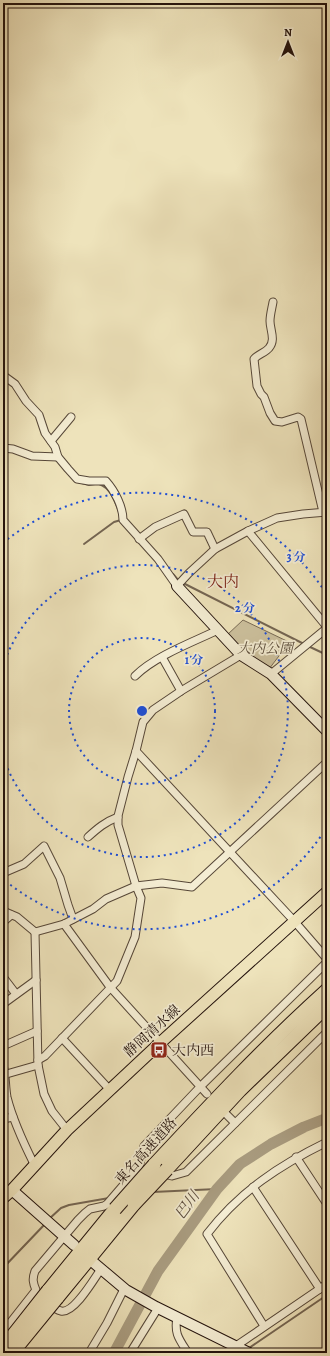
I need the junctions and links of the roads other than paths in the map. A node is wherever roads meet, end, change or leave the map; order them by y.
1 (273, 302) dead end
2 (3, 373) edge
3 (71, 417) dead end
4 (51, 441) junction
5 (3, 448) edge
6 (58, 457) junction
7 (325, 512) edge
8 (248, 531) junction
9 (139, 539) junction
10 (215, 549) junction
11 (177, 586) junction
12 (327, 627) edge
13 (218, 630) junction
14 (241, 655) junction
15 (162, 657) junction
16 (271, 674) junction
17 (135, 676) dead end
18 (181, 691) junction
19 (327, 731) edge
20 (136, 751) junction
21 (327, 762) edge
22 (118, 817) junction
23 (88, 837) dead end
24 (229, 852) junction
25 (3, 873) edge
26 (136, 886) junction
27 (327, 892) edge
28 (3, 912) edge
29 (11, 915) junction
30 (73, 919) junction
31 (3, 922) edge
32 (295, 922) junction
33 (64, 924) junction
34 (35, 932) junction
35 (327, 961) edge
36 (3, 977) edge
37 (36, 980) junction
38 (110, 987) junction
39 (327, 990) edge
40 (16, 994) junction
41 (3, 1004) edge
42 (327, 1006) edge
43 (37, 1031) junction
44 (327, 1032) edge
45 (62, 1038) junction
46 (160, 1043) junction
47 (3, 1046) edge
48 (38, 1063) junction
49 (3, 1065) edge
50 (4, 1075) edge
51 (200, 1087) junction
52 (110, 1090) junction
53 (5, 1094) edge
54 (207, 1094) dead end
55 (227, 1116) dead end
56 (13, 1117) junction
57 (3, 1119) edge
58 (235, 1123) junction
59 (67, 1130) junction
60 (327, 1142) edge
61 (296, 1157) junction
62 (141, 1163) junction
63 (34, 1164) junction
64 (160, 1167) junction
65 (253, 1187) junction
66 (7, 1192) edge
67 (327, 1204) edge
68 (111, 1206) junction
69 (64, 1237) junction
70 (74, 1245) dead end
71 (97, 1266) joint
72 (327, 1284) edge
73 (320, 1288) junction
74 (125, 1289) junction
75 (47, 1293) junction
76 (157, 1308) junction
77 (177, 1318) junction
78 (264, 1326) junction
79 (3, 1332) edge
80 (236, 1346) junction
81 (3, 1348) edge
82 (12, 1353) edge
83 (89, 1353) edge
84 (130, 1353) edge
85 (188, 1353) edge
86 (248, 1353) edge

1 - 7 street
2 - 4 street
3 - 4 street
4 - 6 street
5 - 6 street
6 - 9 street
7 - 8 street
8 - 10 street
8 - 12 street
9 - 10 street
9 - 11 street
10 - 11 street
11 - 13 street
12 - 16 street
13 - 14 street
13 - 15 street
14 - 16 street
14 - 18 street
15 - 17 street
15 - 18 street
16 - 19 street
18 - 20 street
20 - 22 street
20 - 24 street
21 - 24 street
22 - 23 street
22 - 26 street
24 - 26 street
24 - 32 street
25 - 30 street
26 - 30 street
26 - 38 street
27 - 32 main road, 静岡清水線
28 - 29 street
29 - 31 street
29 - 34 street
30 - 33 street
32 - 35 street
32 - 46 main road, 静岡清水線
33 - 34 street
33 - 38 street
34 - 37 street
35 - 51 street
36 - 40 street
37 - 40 street
37 - 43 street
38 - 45 street
38 - 46 street
39 - 64 highway, 東名高速道路
40 - 41 street
42 - 64 highway, 東名高速道路
43 - 47 street
43 - 48 street
44 - 58 street
45 - 48 street
45 - 52 street
46 - 51 street
46 - 52 main road, 静岡清水線
48 - 50 street
48 - 59 street
49 - 50 street
50 - 53 street
51 - 54 street
51 - 62 street
52 - 59 main road, 静岡清水線
53 - 56 street
55 - 58 street
56 - 57 street
56 - 63 street
58 - 62 street
59 - 63 main road, 静岡清水線
60 - 61 street
61 - 65 street
61 - 67 street
62 - 68 street
63 - 66 main road, 静岡清水線
64 - 68 highway, 東名高速道路, bridge
64 - 75 highway, 東名高速道路, bridge
65 - 73 street
65 - 78 street
66 - 69 street
68 - 69 street
68 - 75 highway, 東名高速道路
69 - 70 street
69 - 75 street
71 - 74 street
71 - 75 street
72 - 73 street
73 - 78 street
74 - 76 street
74 - 83 street
75 - 79 street
75 - 81 highway, 東名高速道路, bridge
75 - 82 highway, 東名高速道路, bridge
76 - 77 street
76 - 84 street
77 - 80 street
77 - 85 street
78 - 80 street
80 - 86 street

